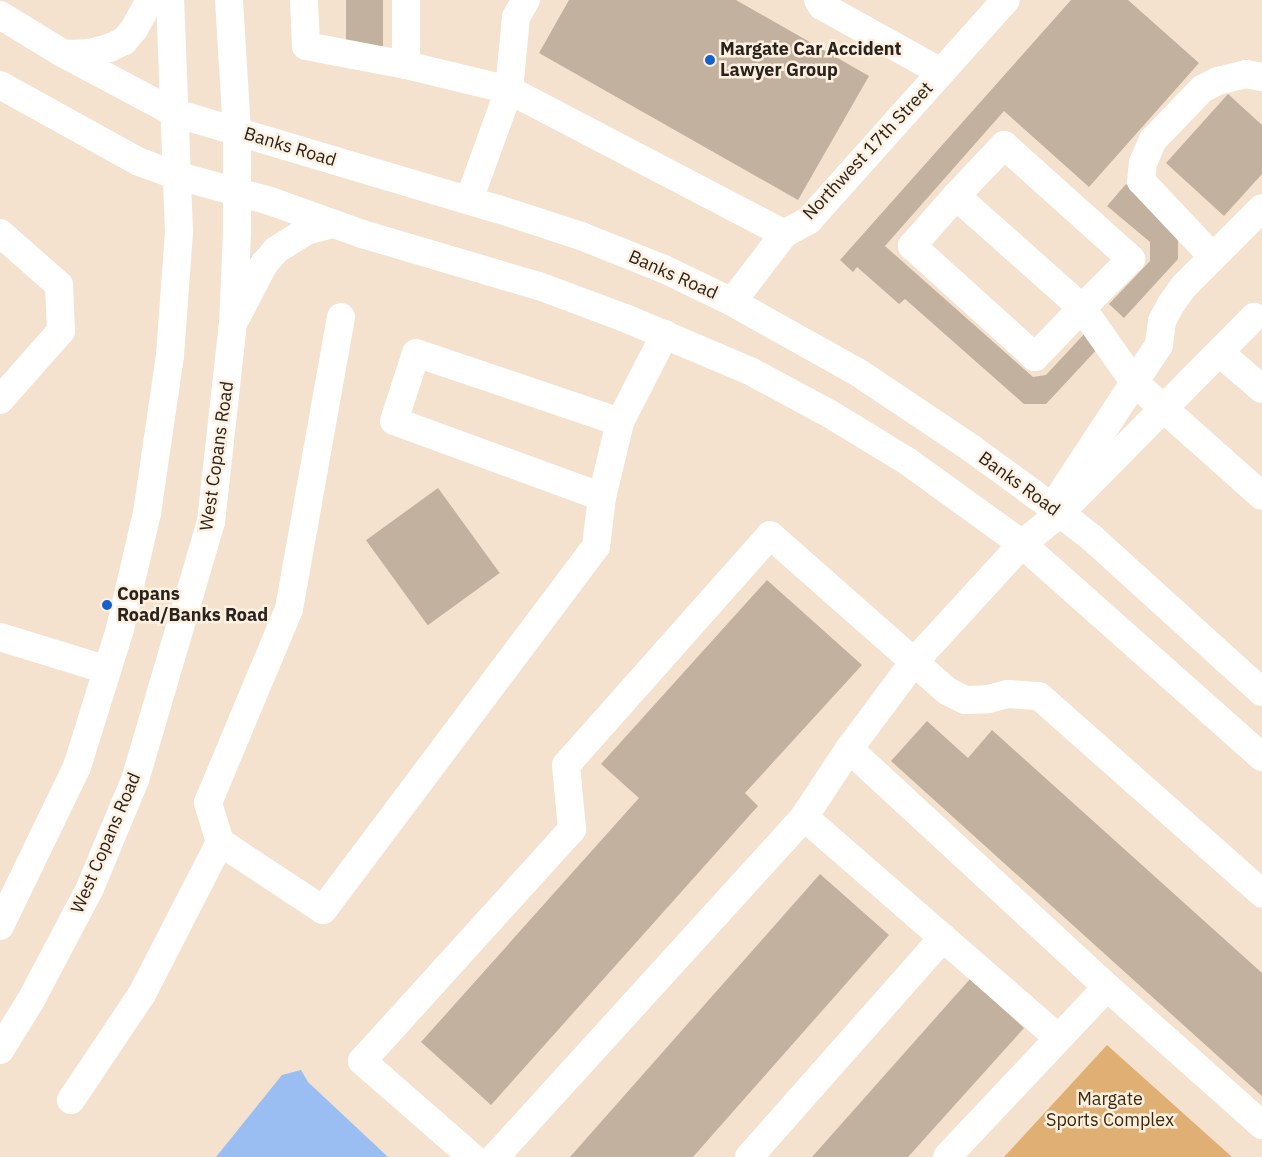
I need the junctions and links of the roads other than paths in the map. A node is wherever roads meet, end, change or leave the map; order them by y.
1 (150, 0) edge
2 (170, 0) edge
3 (229, 0) edge
4 (304, 0) edge
5 (406, 0) edge
6 (526, 0) edge
7 (818, 0) edge
8 (1006, 0) edge
9 (0, 15) edge
10 (64, 54) junction
11 (406, 65) junction
12 (941, 72) junction
13 (1262, 77) edge
14 (0, 85) edge
15 (508, 90) junction
16 (175, 113) junction
17 (237, 131) junction
18 (175, 175) junction
19 (238, 191) junction
20 (956, 196) junction
21 (469, 200) junction
22 (1262, 208) edge
23 (333, 224) junction
24 (0, 233) edge
25 (784, 234) junction
26 (1212, 256) junction
27 (732, 302) junction
28 (1082, 308) junction
29 (1254, 317) dead end
30 (341, 318) dead end
31 (233, 324) junction
32 (665, 334) junction
33 (1220, 353) junction
34 (1134, 382) junction
35 (1262, 389) edge
36 (0, 400) edge
37 (1163, 407) junction
38 (620, 422) junction
39 (1262, 496) edge
40 (602, 497) junction
41 (1060, 513) junction
42 (1022, 544) junction
43 (0, 637) edge
44 (913, 663) junction
45 (107, 670) junction
46 (1262, 692) edge
47 (849, 749) junction
48 (1262, 757) edge
49 (804, 817) junction
50 (220, 842) junction
51 (1262, 892) edge
52 (0, 926) edge
53 (943, 938) junction
54 (1107, 988) junction
55 (1058, 1038) junction
56 (0, 1050) edge
57 (71, 1100) dead end
58 (1262, 1126) edge
59 (472, 1157) edge
60 (495, 1157) edge
61 (749, 1157) edge
62 (947, 1157) edge

1 - 10 street
2 - 16 street
3 - 17 street, West Copans Road
4 - 11 street
5 - 11 street
6 - 15 street
7 - 12 street
8 - 12 street, Northwest 17th Street
9 - 10 street, Banks Road
10 - 16 street, Banks Road
11 - 15 street
12 - 25 street, Northwest 17th Street
13 - 26 street
14 - 18 street
15 - 21 street
15 - 25 street
16 - 17 street, Banks Road
16 - 18 street
17 - 19 street, West Copans Road
17 - 21 street, Banks Road
18 - 19 street
18 - 45 street
19 - 23 street
19 - 31 street, West Copans Road
20 - 28 street
20 - 28 street
20 - 28 street
21 - 27 street, Banks Road
22 - 26 street
23 - 31 street
23 - 32 street
24 - 36 street
25 - 27 street, Northwest 17th Street
26 - 34 street
27 - 41 street, Banks Road
28 - 34 street
29 - 33 street
30 - 50 street
31 - 56 street, West Copans Road
32 - 38 street
32 - 42 street
33 - 35 street
33 - 37 street
34 - 37 street
34 - 41 street
37 - 39 street
37 - 41 street
38 - 40 street
38 - 40 street
40 - 50 street
41 - 42 street
41 - 46 street, Banks Road
42 - 44 street
42 - 48 street
43 - 45 street
44 - 47 street
44 - 51 street
44 - 59 street
45 - 52 street
47 - 49 street
47 - 54 street
49 - 53 street
49 - 60 street
50 - 57 street
53 - 55 street
53 - 61 street
54 - 55 street
54 - 58 street
55 - 62 street

